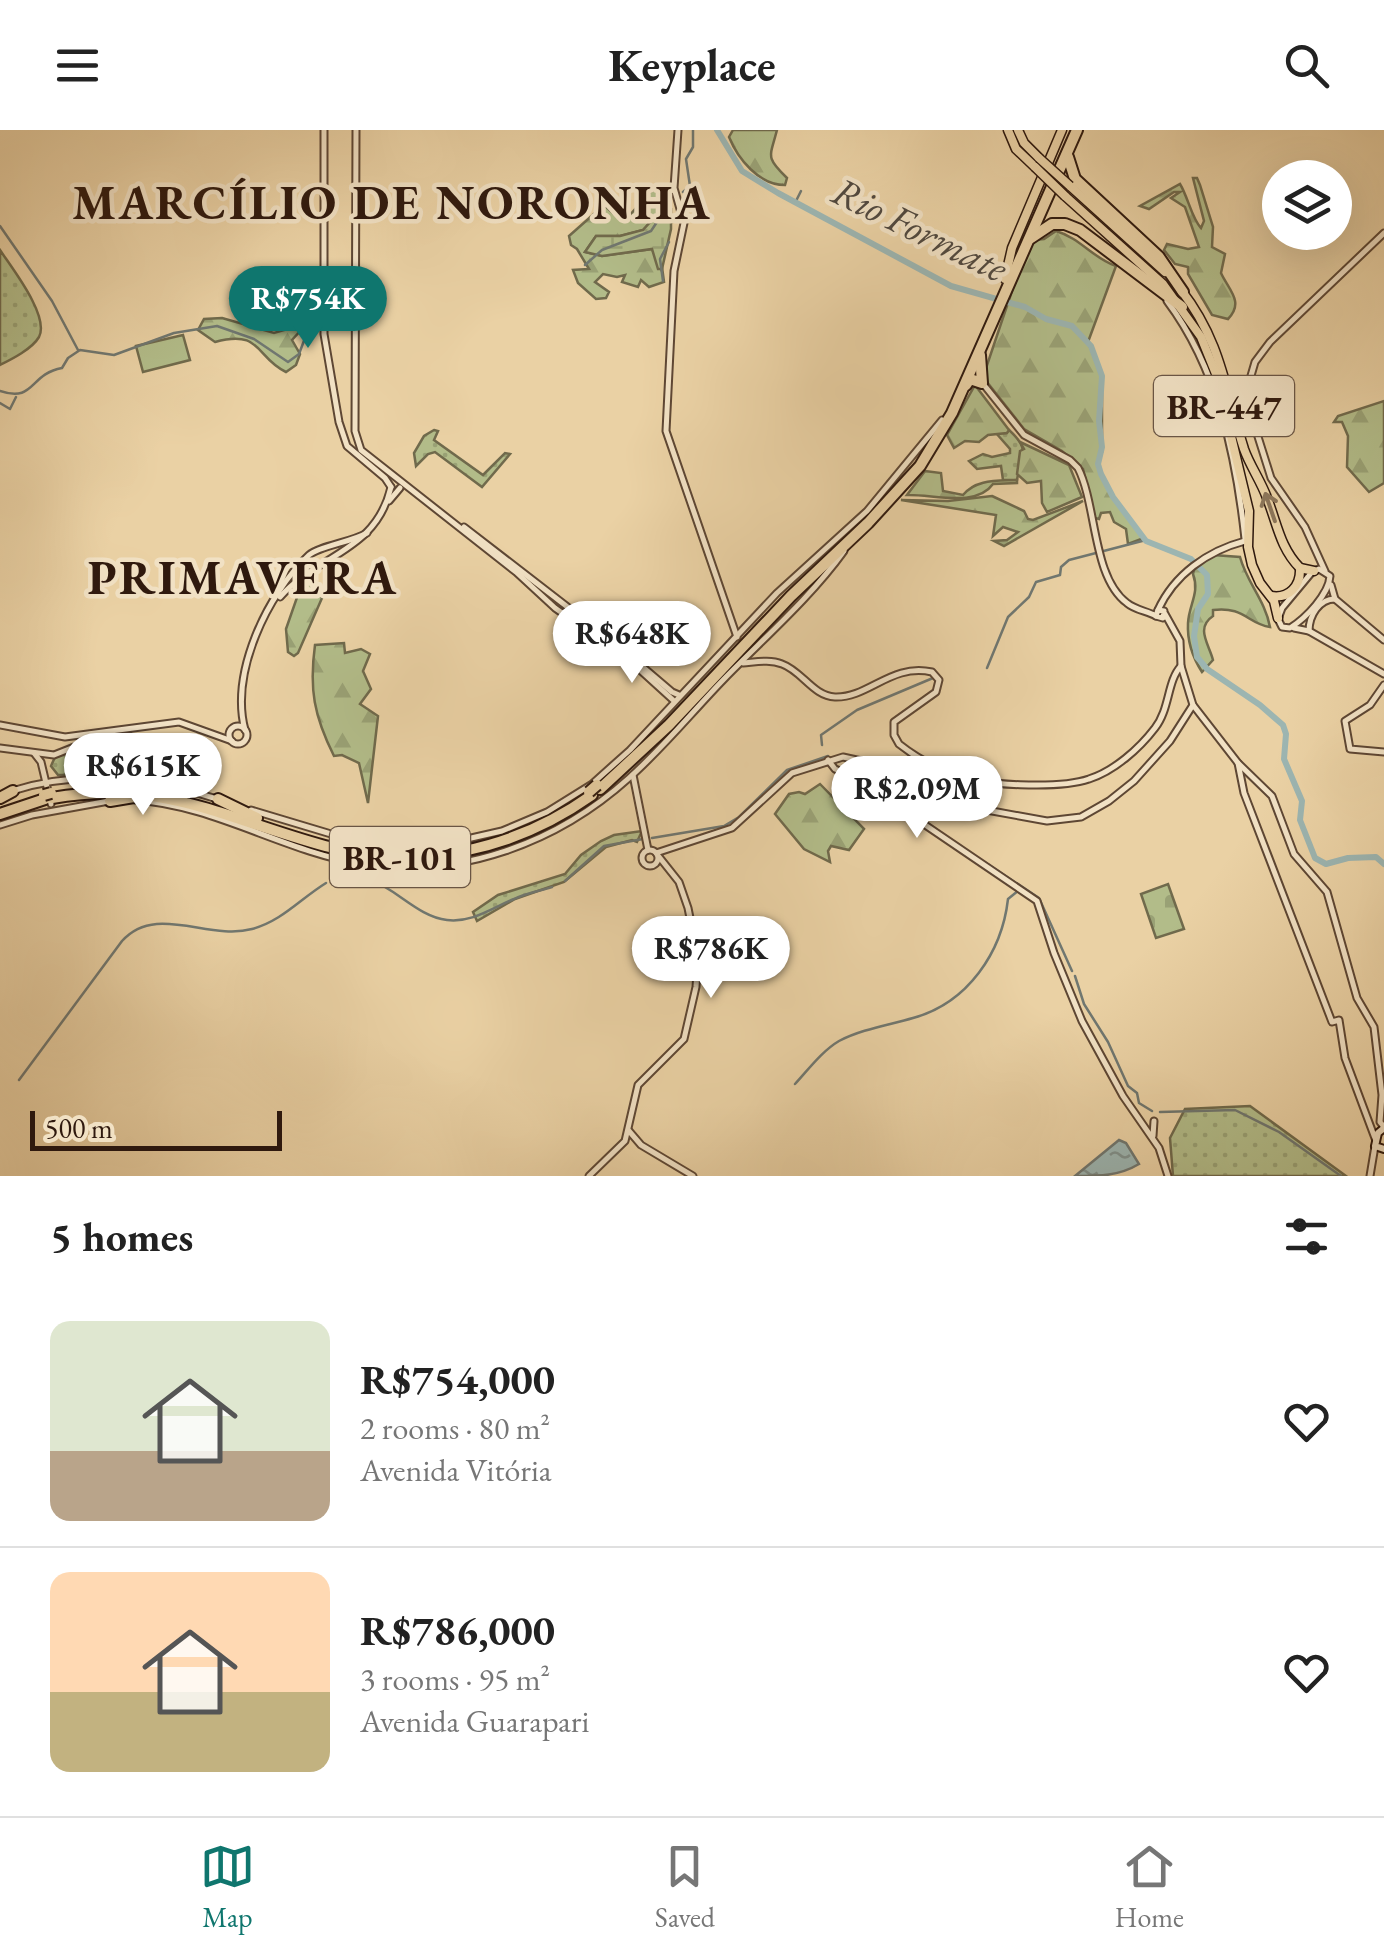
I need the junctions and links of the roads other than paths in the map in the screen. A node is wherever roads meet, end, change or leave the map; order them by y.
1 (324, 130) edge
2 (356, 130) edge
3 (678, 130) edge
4 (1008, 130) edge
5 (1018, 130) edge
6 (1071, 133) edge
7 (1037, 163) junction
8 (1068, 191) junction
9 (1384, 234) edge
10 (1024, 247) junction
11 (1148, 281) junction
12 (1004, 284) junction
13 (1182, 292) junction
14 (1182, 307) junction
15 (992, 311) junction
16 (982, 342) junction
17 (982, 383) junction
18 (942, 420) junction
19 (940, 435) junction
20 (399, 478) junction
21 (395, 487) junction
22 (409, 488) junction
23 (367, 534) junction
24 (856, 535) junction
25 (1246, 544) junction
26 (334, 545) junction
27 (1317, 556) junction
28 (335, 557) junction
29 (305, 560) junction
30 (1307, 570) junction
31 (1325, 570) junction
32 (312, 571) junction
33 (1330, 577) junction
34 (777, 594) junction
35 (1271, 596) junction
36 (1335, 599) junction
37 (271, 607) junction
38 (792, 611) junction
39 (1161, 613) junction
40 (1278, 618) junction
41 (1290, 628) junction
42 (1310, 630) junction
43 (737, 637) junction
44 (1384, 640) edge
45 (635, 663) junction
46 (740, 664) junction
47 (1181, 666) junction
48 (1384, 674) edge
49 (1384, 686) edge
50 (680, 694) junction
51 (672, 703) junction
52 (1193, 705) junction
53 (242, 706) junction
54 (0, 725) edge
55 (122, 729) junction
56 (232, 729) junction
57 (246, 730) junction
58 (215, 734) junction
59 (58, 737) junction
60 (232, 741) junction
61 (0, 748) edge
62 (27, 750) junction
63 (1384, 752) edge
64 (61, 753) junction
65 (52, 755) junction
66 (828, 760) junction
67 (1239, 766) junction
68 (44, 770) junction
69 (633, 775) junction
70 (35, 784) junction
71 (595, 790) junction
72 (13, 791) joint
73 (48, 791) junction
74 (0, 797) edge
75 (173, 798) junction
76 (218, 800) junction
77 (110, 801) junction
78 (60, 810) junction
79 (0, 811) edge
80 (39, 814) junction
81 (262, 821) junction
82 (0, 825) edge
83 (652, 852) junction
84 (652, 866) junction
85 (670, 869) junction
86 (1138, 1116) junction
87 (1384, 1128) edge
88 (629, 1132) junction
89 (1154, 1139) junction
90 (642, 1145) junction
91 (620, 1146) junction
92 (1380, 1147) edge
93 (589, 1176) edge
94 (693, 1176) edge
95 (1168, 1176) edge
96 (1370, 1176) edge

1 - 21 street
2 - 20 street
3 - 43 street
4 - 7 main road, BR-447
5 - 7 main road, BR-447
6 - 10 highway, BR-101
6 - 12 highway, BR-101
6 - 13 highway
7 - 8 main road, BR-447, bridge
8 - 13 main road, BR-447
8 - 14 main road, BR-447
9 - 27 street
10 - 11 highway
10 - 12 highway, BR-101
11 - 14 highway
11 - 25 street
12 - 15 highway, BR-101
30 -> 13 main road, BR-447
14 - 25 main road, BR-447
15 - 16 highway, BR-101
15 - 18 highway, BR-101
16 - 17 highway
16 - 19 highway, BR-101
17 - 19 highway
17 - 39 street
18 - 34 street
18 - 71 highway, BR-101
19 - 24 highway, BR-101
20 - 21 street
20 - 22 street
21 - 22 street
21 - 23 street
22 - 45 street
23 - 26 street
23 - 28 street
24 - 38 street
24 - 71 highway, BR-101
25 - 35 main road
25 - 39 street
26 - 28 street
26 - 29 street
27 - 30 street
27 - 31 street
28 - 32 street
29 - 32 street
29 - 37 street
30 - 31 street
30 - 35 main road
30 - 40 street
31 - 33 street
32 - 37 street
33 - 36 street
33 - 41 street
34 - 38 street
34 - 43 street
35 - 40 main road
36 - 42 street
36 - 44 street
37 - 53 street
38 - 46 street
39 - 47 street
40 - 41 street
41 - 42 street
42 - 48 street
43 - 50 street
45 - 50 street
45 - 51 street
46 - 47 street
46 - 69 street
47 - 52 street
49 - 63 street
50 - 51 street
51 - 71 street
52 - 66 street
52 - 67 street
53 - 56 street
53 - 57 street
54 - 59 street
55 - 58 street
55 - 59 street
55 - 64 street
56 - 57 street
56 - 58 street
56 - 60 street
57 - 60 street
58 - 60 street
59 - 64 street
61 - 62 street
62 - 65 street
62 - 68 street
64 - 65 street
65 - 68 street
66 - 83 street
66 - 86 street
67 - 87 street
67 - 92 street
68 - 70 street
68 - 73 street
69 - 71 street
69 - 83 street
70 - 72 street
70 - 73 street
71 - 75 highway, BR-101
71 - 76 street
71 - 77 street
71 - 81 highway, BR-101
72 - 74 highway
73 - 75 highway, BR-101
73 - 76 street
73 - 78 street
73 - 79 highway, BR-101
73 - 80 street
73 - 81 highway, BR-101
75 - 77 highway
76 - 81 highway
77 - 78 street
78 - 80 street
80 - 82 street
83 - 84 street
83 - 84 street
83 - 85 street
84 - 85 street
85 - 88 street
86 - 89 street
86 - 89 street
87 - 92 main road
88 - 90 street
88 - 91 street
89 - 95 street
90 - 91 street
90 - 94 street
91 - 93 street
92 - 96 street

